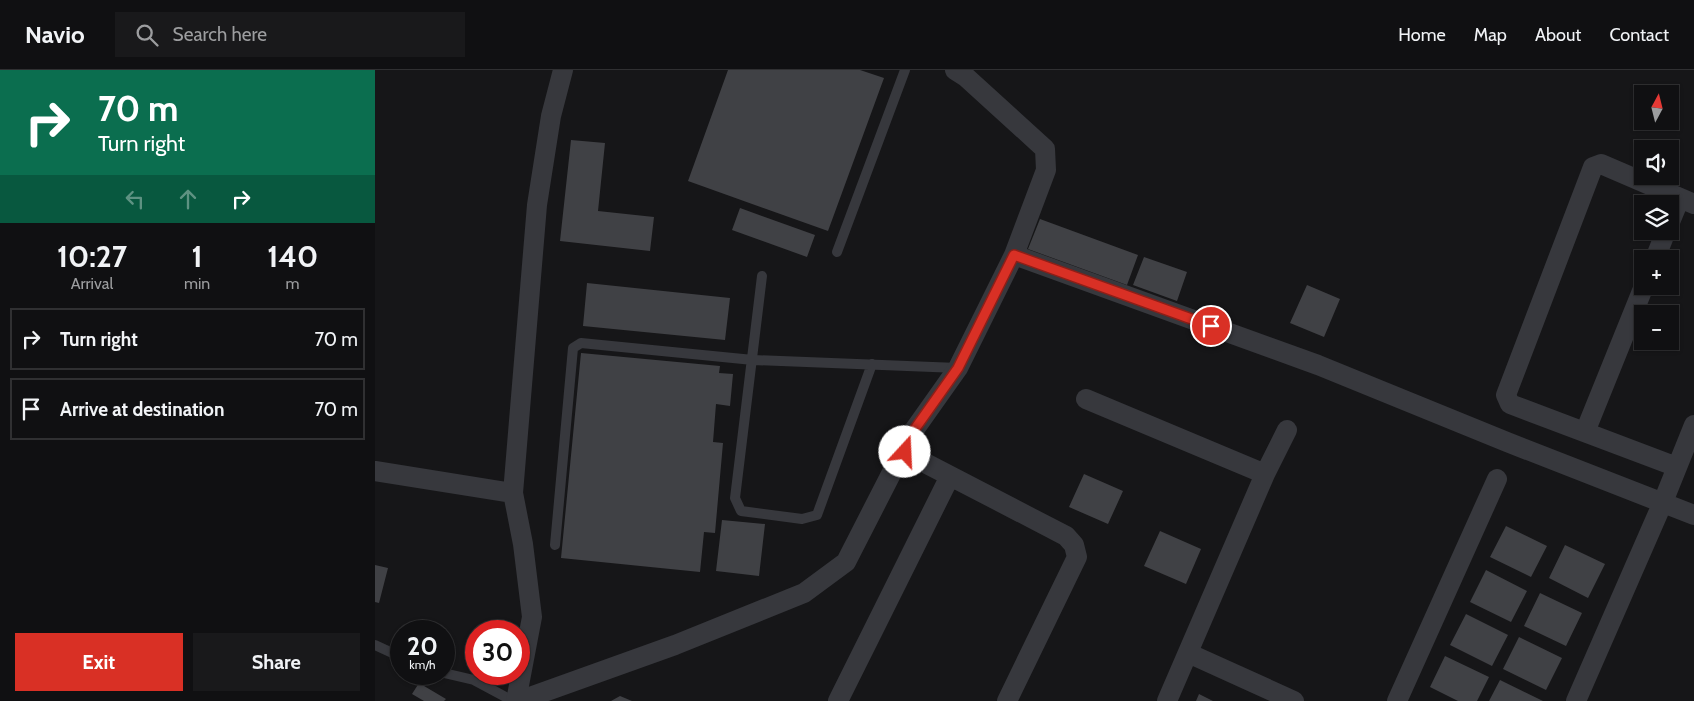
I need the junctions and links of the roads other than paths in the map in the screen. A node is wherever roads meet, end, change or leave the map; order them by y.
1 (563, 70) edge
2 (905, 70) edge
3 (963, 72) edge
4 (1687, 201) edge
5 (1679, 211) edge
6 (837, 252) dead end
7 (1014, 255) junction
8 (762, 276) dead end
9 (1640, 295) edge
10 (753, 360) junction
11 (872, 364) junction
12 (958, 368) junction
13 (1086, 400) dead end
14 (1694, 425) edge
15 (1287, 430) dead end
16 (1585, 432) junction
17 (902, 451) junction
18 (1677, 467) junction
19 (375, 471) edge
20 (1265, 474) junction
21 (950, 476) junction
22 (1497, 479) dead end
23 (513, 492) junction
24 (1663, 502) junction
25 (1694, 515) edge
26 (555, 545) dead end
27 (375, 645) edge
28 (390, 652) edge
29 (1188, 653) junction
30 (455, 676) edge
31 (516, 701) edge
32 (838, 701) edge
33 (1007, 701) edge
34 (1167, 701) edge
35 (1294, 701) edge
36 (1397, 701) edge
37 (1576, 701) edge

1 - 23 street
2 - 6 lane
3 - 7 street
4 - 5 street
4 - 16 street
7 - 12 street
7 - 24 street
8 - 10 lane
9 - 16 street
10 - 11 lane
10 - 11 lane
10 - 26 lane
11 - 12 lane
12 - 17 street
13 - 20 street
14 - 18 street
15 - 20 street
16 - 18 street
17 - 21 street
17 - 31 street
18 - 24 street
19 - 23 street
20 - 29 street
21 - 32 street
21 - 33 street
22 - 36 street
23 - 31 street
24 - 25 street
24 - 37 street
27 - 28 lane
29 - 34 street
29 - 35 street
30 - 31 lane

